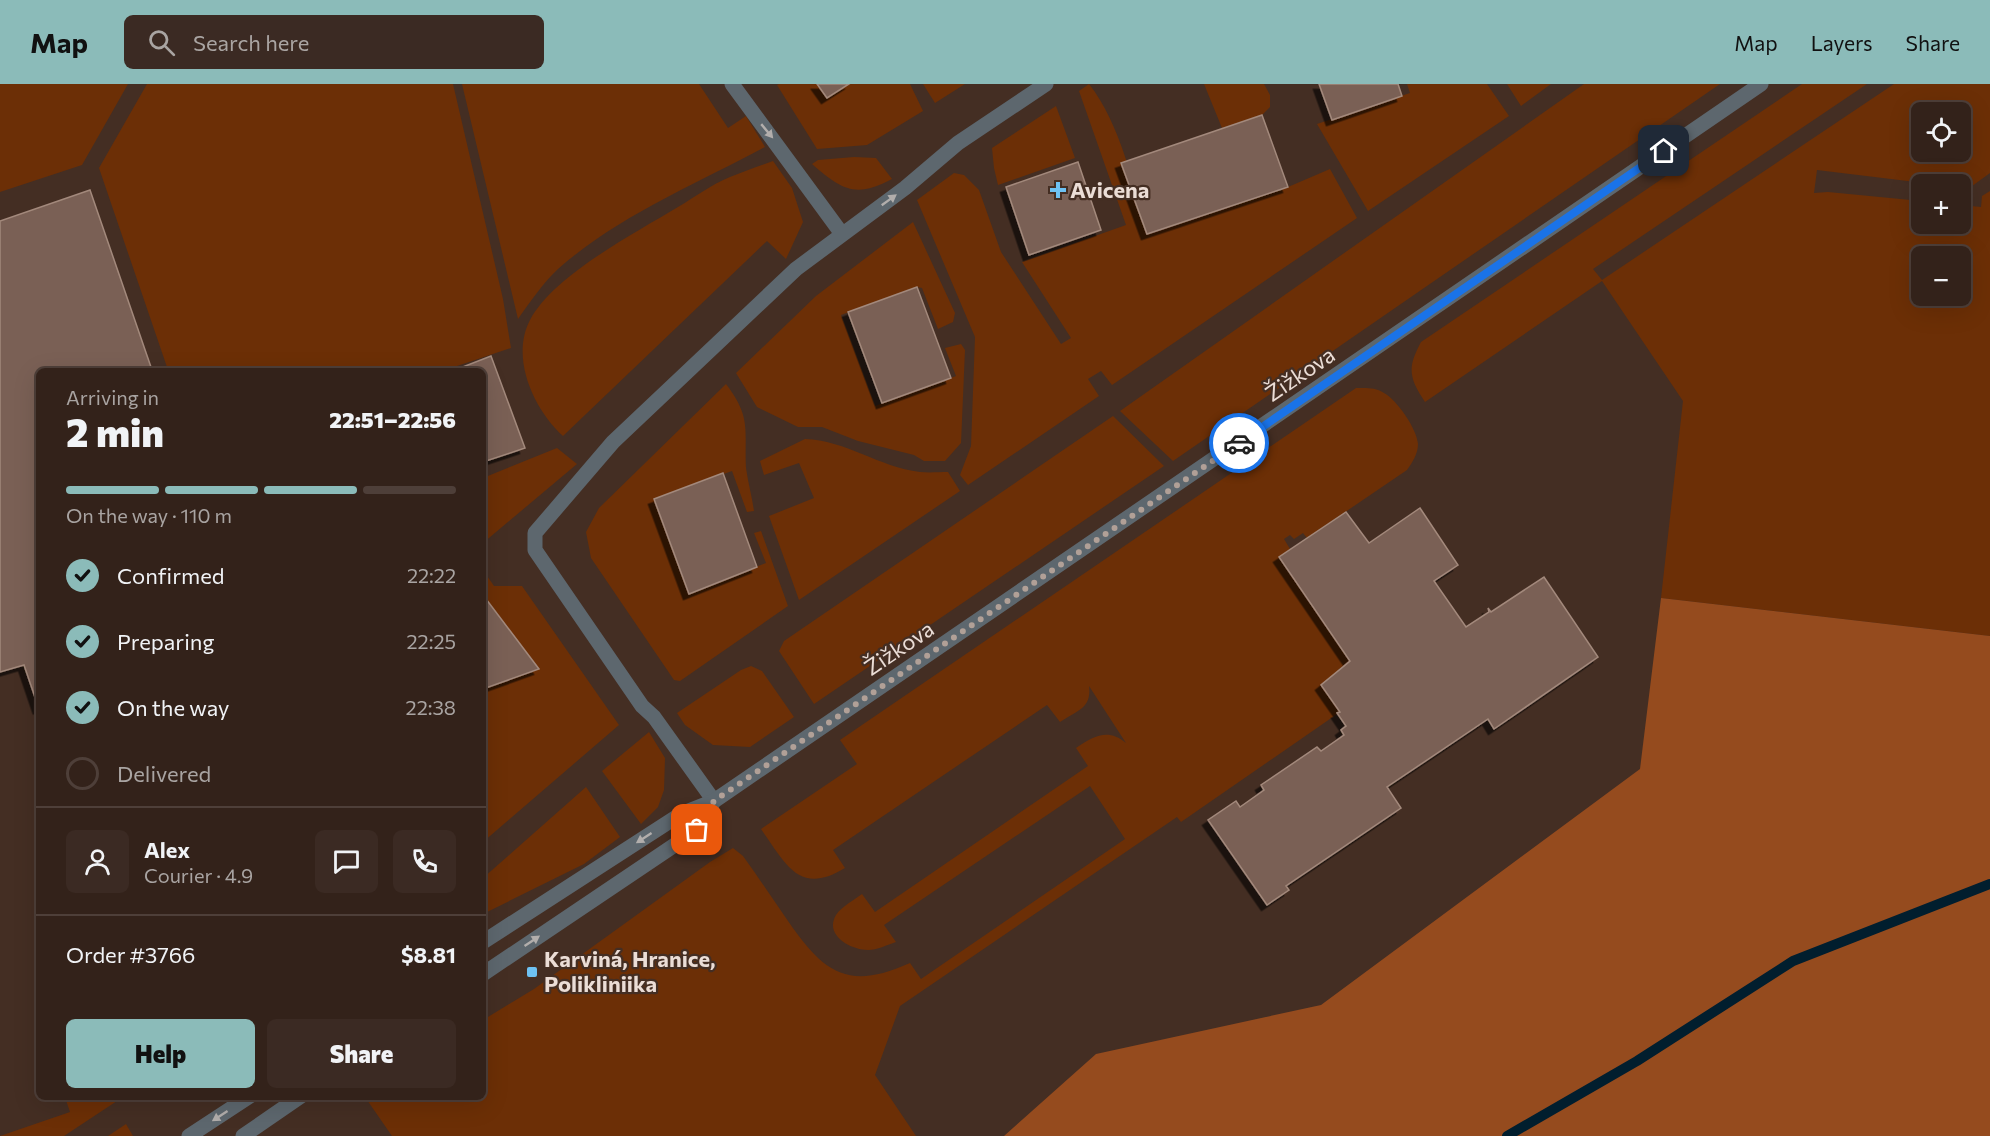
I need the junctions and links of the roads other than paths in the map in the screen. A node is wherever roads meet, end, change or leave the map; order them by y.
1 (732, 84) edge
2 (1046, 84) edge
3 (1761, 84) edge
4 (842, 234) junction
5 (714, 801) junction
6 (486, 940) edge
7 (486, 972) edge
8 (244, 1100) edge
9 (295, 1100) edge
10 (189, 1136) edge
11 (243, 1136) edge

1 -> 4 street
4 -> 2 street
3 - 5 street, Žižkova
4 - 5 street
5 -> 6 street, Žižkova
7 -> 5 street, Žižkova
8 -> 10 street
9 - 11 street

